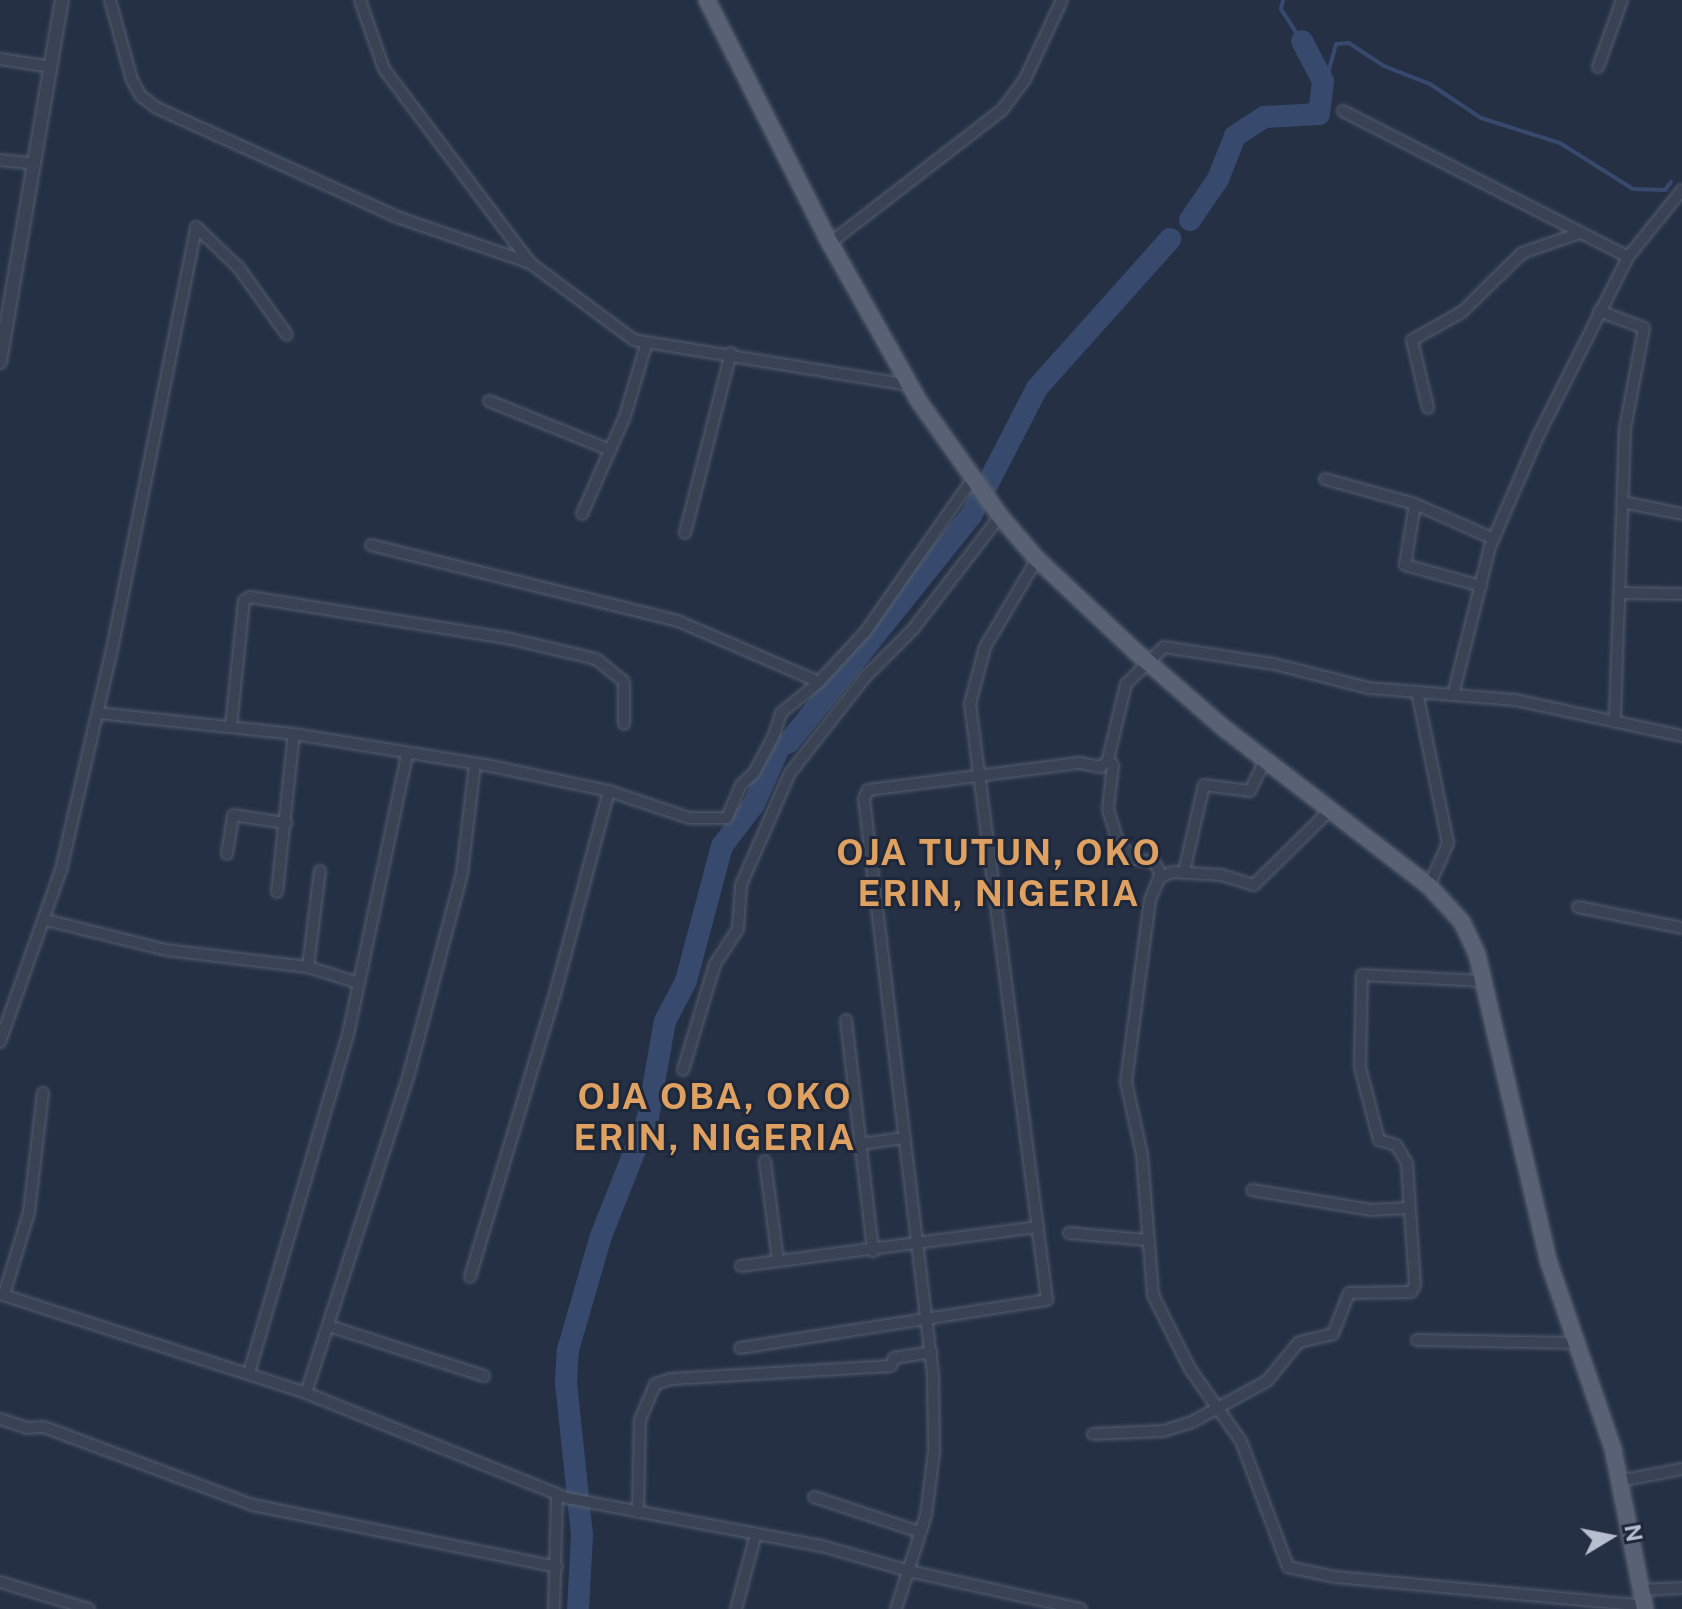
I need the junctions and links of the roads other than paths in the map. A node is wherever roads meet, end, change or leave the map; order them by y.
1 (62, 0) edge
2 (110, 0) edge
3 (360, 0) edge
4 (707, 0) edge
5 (1048, 0) edge
6 (1062, 0) edge
7 (1622, 0) edge
8 (1050, 19) junction
9 (0, 59) edge
10 (51, 67) junction
11 (1598, 67) dead end
12 (1343, 111) dead end
13 (0, 160) edge
14 (31, 163) junction
15 (1682, 190) edge
16 (1580, 233) junction
17 (830, 243) junction
18 (1628, 257) junction
19 (530, 263) junction
20 (1599, 311) junction
21 (287, 335) dead end
22 (646, 345) junction
23 (731, 353) junction
24 (0, 362) edge
25 (910, 385) junction
26 (489, 401) dead end
27 (1428, 408) dead end
28 (610, 450) junction
29 (1325, 479) dead end
30 (973, 484) junction
31 (1622, 502) junction
32 (1415, 504) junction
33 (582, 514) dead end
34 (1682, 514) edge
35 (1000, 516) junction
36 (685, 533) dead end
37 (1494, 539) junction
38 (371, 545) dead end
39 (1037, 559) junction
40 (1481, 586) junction
41 (1622, 593) junction
42 (1682, 594) edge
43 (1147, 662) junction
44 (819, 682) junction
45 (1417, 692) junction
46 (1453, 695) junction
47 (98, 713) junction
48 (1615, 722) junction
49 (624, 724) dead end
50 (231, 726) junction
51 (294, 734) junction
52 (1682, 736) edge
53 (407, 754) junction
54 (1108, 760) junction
55 (1265, 760) junction
56 (475, 764) junction
57 (979, 776) junction
58 (609, 791) junction
59 (1330, 810) junction
60 (286, 823) junction
61 (227, 854) dead end
62 (320, 871) dead end
63 (1184, 872) junction
64 (1162, 876) junction
65 (1429, 886) junction
66 (277, 892) dead end
67 (1578, 907) dead end
68 (46, 920) junction
69 (1682, 928) edge
70 (308, 967) junction
71 (1483, 981) junction
72 (358, 983) junction
73 (846, 1020) dead end
74 (0, 1042) edge
75 (683, 1070) dead end
76 (43, 1093) dead end
77 (903, 1138) junction
78 (860, 1144) junction
79 (765, 1161) dead end
80 (1252, 1190) dead end
81 (1408, 1208) junction
82 (1038, 1227) junction
83 (1069, 1233) dead end
84 (1146, 1240) junction
85 (920, 1245) junction
86 (873, 1251) junction
87 (778, 1261) junction
88 (741, 1266) dead end
89 (470, 1277) dead end
90 (2, 1294) edge
91 (930, 1316) junction
92 (329, 1326) junction
93 (1417, 1340) dead end
94 (1576, 1343) junction
95 (740, 1348) dead end
96 (932, 1352) junction
97 (249, 1373) junction
98 (484, 1376) dead end
99 (306, 1393) junction
100 (1218, 1409) junction
101 (0, 1419) edge
102 (1093, 1434) dead end
103 (1682, 1469) edge
104 (1619, 1481) junction
105 (562, 1497) junction
106 (814, 1497) dead end
107 (638, 1512) junction
108 (920, 1532) junction
109 (756, 1534) junction
110 (557, 1567) junction
111 (909, 1571) junction
112 (0, 1582) edge
113 (1682, 1588) edge
114 (1644, 1602) edge
115 (89, 1609) edge
116 (554, 1609) edge
117 (736, 1609) edge
118 (896, 1609) edge
119 (1081, 1609) edge

1 - 10 street
2 - 19 street
3 - 19 street
4 - 17 main road
5 - 8 street
6 - 8 street
7 - 11 street
8 - 17 street
9 - 10 street
10 - 14 street
12 - 16 street
13 - 14 street
14 - 24 street
15 - 18 street
16 - 18 street
16 - 27 street
17 - 25 main road
18 - 20 street
19 - 22 street
20 - 31 street
20 - 37 street
21 - 47 street
22 - 23 street
22 - 28 street
23 - 25 street
23 - 36 street
25 - 30 main road
26 - 28 street
28 - 33 street
29 - 32 street
30 - 35 main road
30 - 44 street
31 - 34 street
31 - 41 street
32 - 37 street
32 - 40 street
35 - 39 main road
35 - 75 street
37 - 40 street
38 - 44 street
39 - 43 main road
39 - 57 street
40 - 46 street
41 - 42 street
41 - 48 street
43 - 45 street
43 - 54 street
43 - 55 main road
44 - 58 street
45 - 46 street
45 - 65 street
46 - 48 street
47 - 50 street
47 - 68 street
48 - 52 street
49 - 50 street
50 - 51 street
51 - 53 street
51 - 60 street
53 - 56 street
53 - 72 street
54 - 57 street
54 - 64 street
55 - 59 main road
55 - 63 street
56 - 58 street
56 - 92 street
57 - 77 street
57 - 82 street
58 - 89 street
59 - 63 street
59 - 65 main road
60 - 61 street
60 - 66 street
62 - 70 street
63 - 64 street
64 - 84 street
65 - 71 main road
67 - 69 street
68 - 70 street
68 - 74 street
70 - 72 street
71 - 81 street
71 - 94 main road
72 - 97 street
73 - 78 street
76 - 90 street
77 - 78 street
77 - 85 street
78 - 86 street
79 - 87 street
80 - 81 street
81 - 100 street
82 - 85 street
82 - 91 street
83 - 84 street
84 - 100 street
85 - 86 street
85 - 91 street
86 - 87 street
87 - 88 street
90 - 97 street
91 - 95 street
91 - 96 street
92 - 98 street
92 - 99 street
93 - 94 street
94 - 104 main road
96 - 107 street
96 - 108 street
97 - 99 street
99 - 105 street
100 - 102 street
100 - 114 street
101 - 110 street
103 - 104 street
104 - 114 main road
105 - 107 street
105 - 110 street
106 - 108 street
107 - 109 street
108 - 111 street
109 - 111 street
109 - 117 street
110 - 116 street
111 - 118 street
111 - 119 street
112 - 115 street
113 - 114 street

